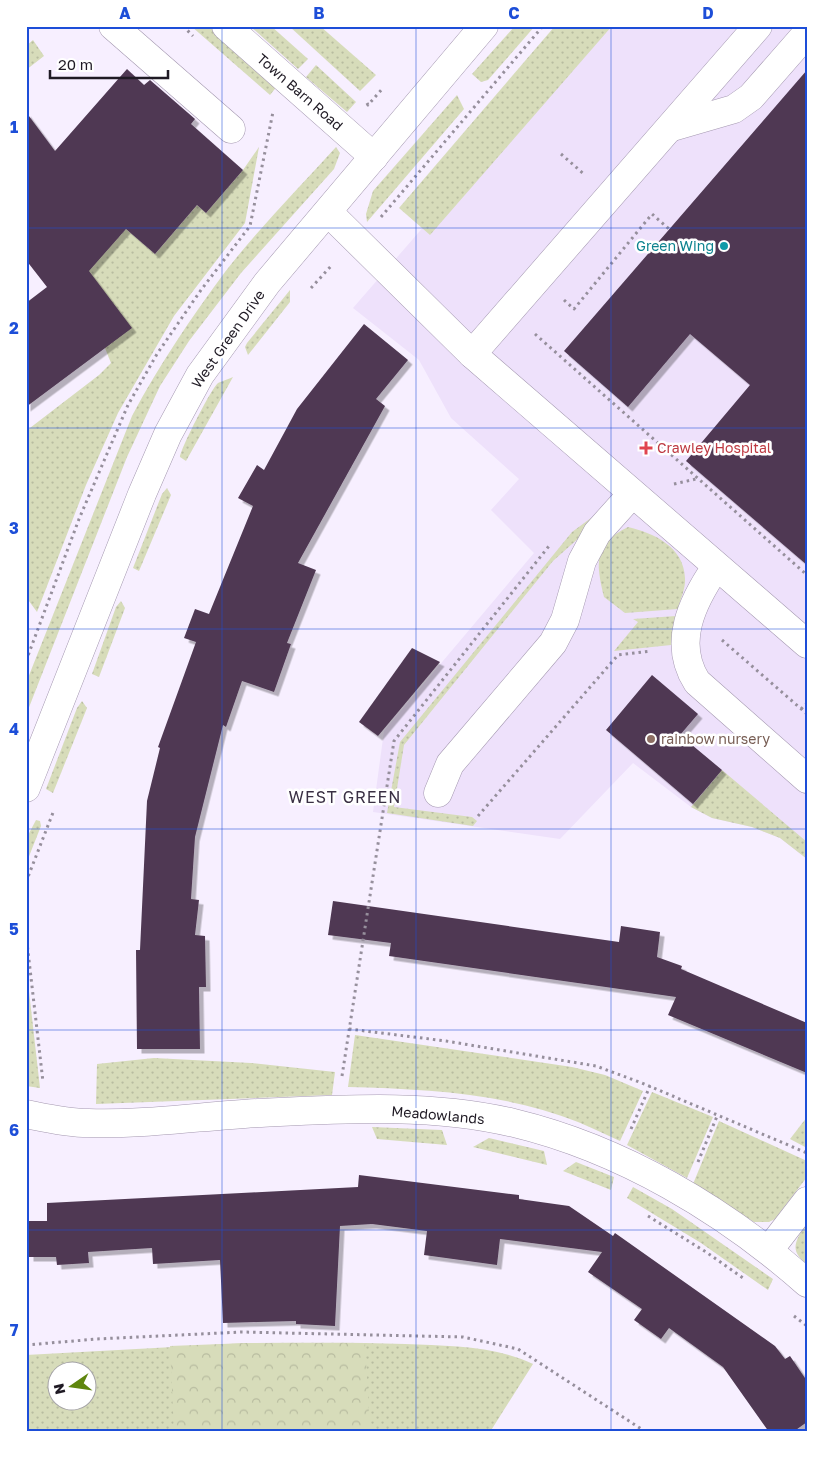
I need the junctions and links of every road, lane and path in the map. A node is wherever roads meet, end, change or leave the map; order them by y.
1 (113, 26) edge
2 (183, 26) edge
3 (226, 26) edge
4 (484, 26) edge
5 (543, 26) edge
6 (758, 26) edge
7 (807, 33) edge
8 (200, 42) dead end
9 (448, 69) junction
10 (388, 82) dead end
11 (482, 97) junction
12 (362, 99) dead end
13 (274, 104) dead end
14 (672, 127) junction
15 (231, 129) dead end
16 (374, 157) junction
17 (329, 213) junction
18 (380, 218) junction
19 (387, 225) dead end
20 (669, 229) dead end
21 (357, 239) junction
22 (306, 293) dead end
23 (561, 298) dead end
24 (510, 311) junction
25 (472, 354) junction
26 (632, 494) junction
27 (716, 567) junction
28 (807, 575) edge
29 (722, 640) dead end
30 (807, 644) edge
31 (684, 647) junction
32 (26, 661) edge
33 (807, 703) edge
34 (801, 709) junction
35 (807, 714) edge
36 (807, 779) edge
37 (26, 788) edge
38 (438, 793) dead end
39 (55, 809) dead end
40 (478, 816) dead end
41 (26, 882) edge
42 (26, 934) edge
43 (349, 1029) dead end
44 (44, 1086) dead end
45 (650, 1086) junction
46 (26, 1114) edge
47 (718, 1114) junction
48 (807, 1153) edge
49 (617, 1159) junction
50 (684, 1195) junction
51 (807, 1201) edge
52 (641, 1211) dead end
53 (769, 1250) junction
54 (807, 1283) edge
55 (750, 1284) dead end
56 (787, 1311) dead end
57 (807, 1326) edge
58 (26, 1345) edge
59 (646, 1432) edge

1 - 15 street
2 - 8 path
3 - 16 street, Town Barn Road
4 - 9 street, West Green Drive
5 - 11 path
6 - 14 street
7 - 14 street
9 - 11 path
9 - 16 street, West Green Drive
10 - 12 path
11 - 18 path
13 - 32 path
14 - 24 street
16 - 17 street, West Green Drive
17 - 21 street
17 - 37 street, West Green Drive
18 - 19 path
18 - 21 path
20 - 23 path
21 - 22 path
21 - 25 street
24 - 25 street
24 - 28 path
25 - 26 street
26 - 27 street
26 - 38 street
27 - 30 street
27 - 31 street
29 - 34 path
31 - 36 street
31 - 40 path
33 - 34 path
34 - 35 path
39 - 41 path
42 - 44 path
43 - 45 path
45 - 47 path
45 - 49 path
46 - 49 street, Meadowlands
47 - 48 path
47 - 50 path
49 - 50 street, Meadowlands
50 - 53 street, Meadowlands
51 - 53 street
52 - 55 path
53 - 54 street, Meadowlands
56 - 57 path
58 - 59 path

